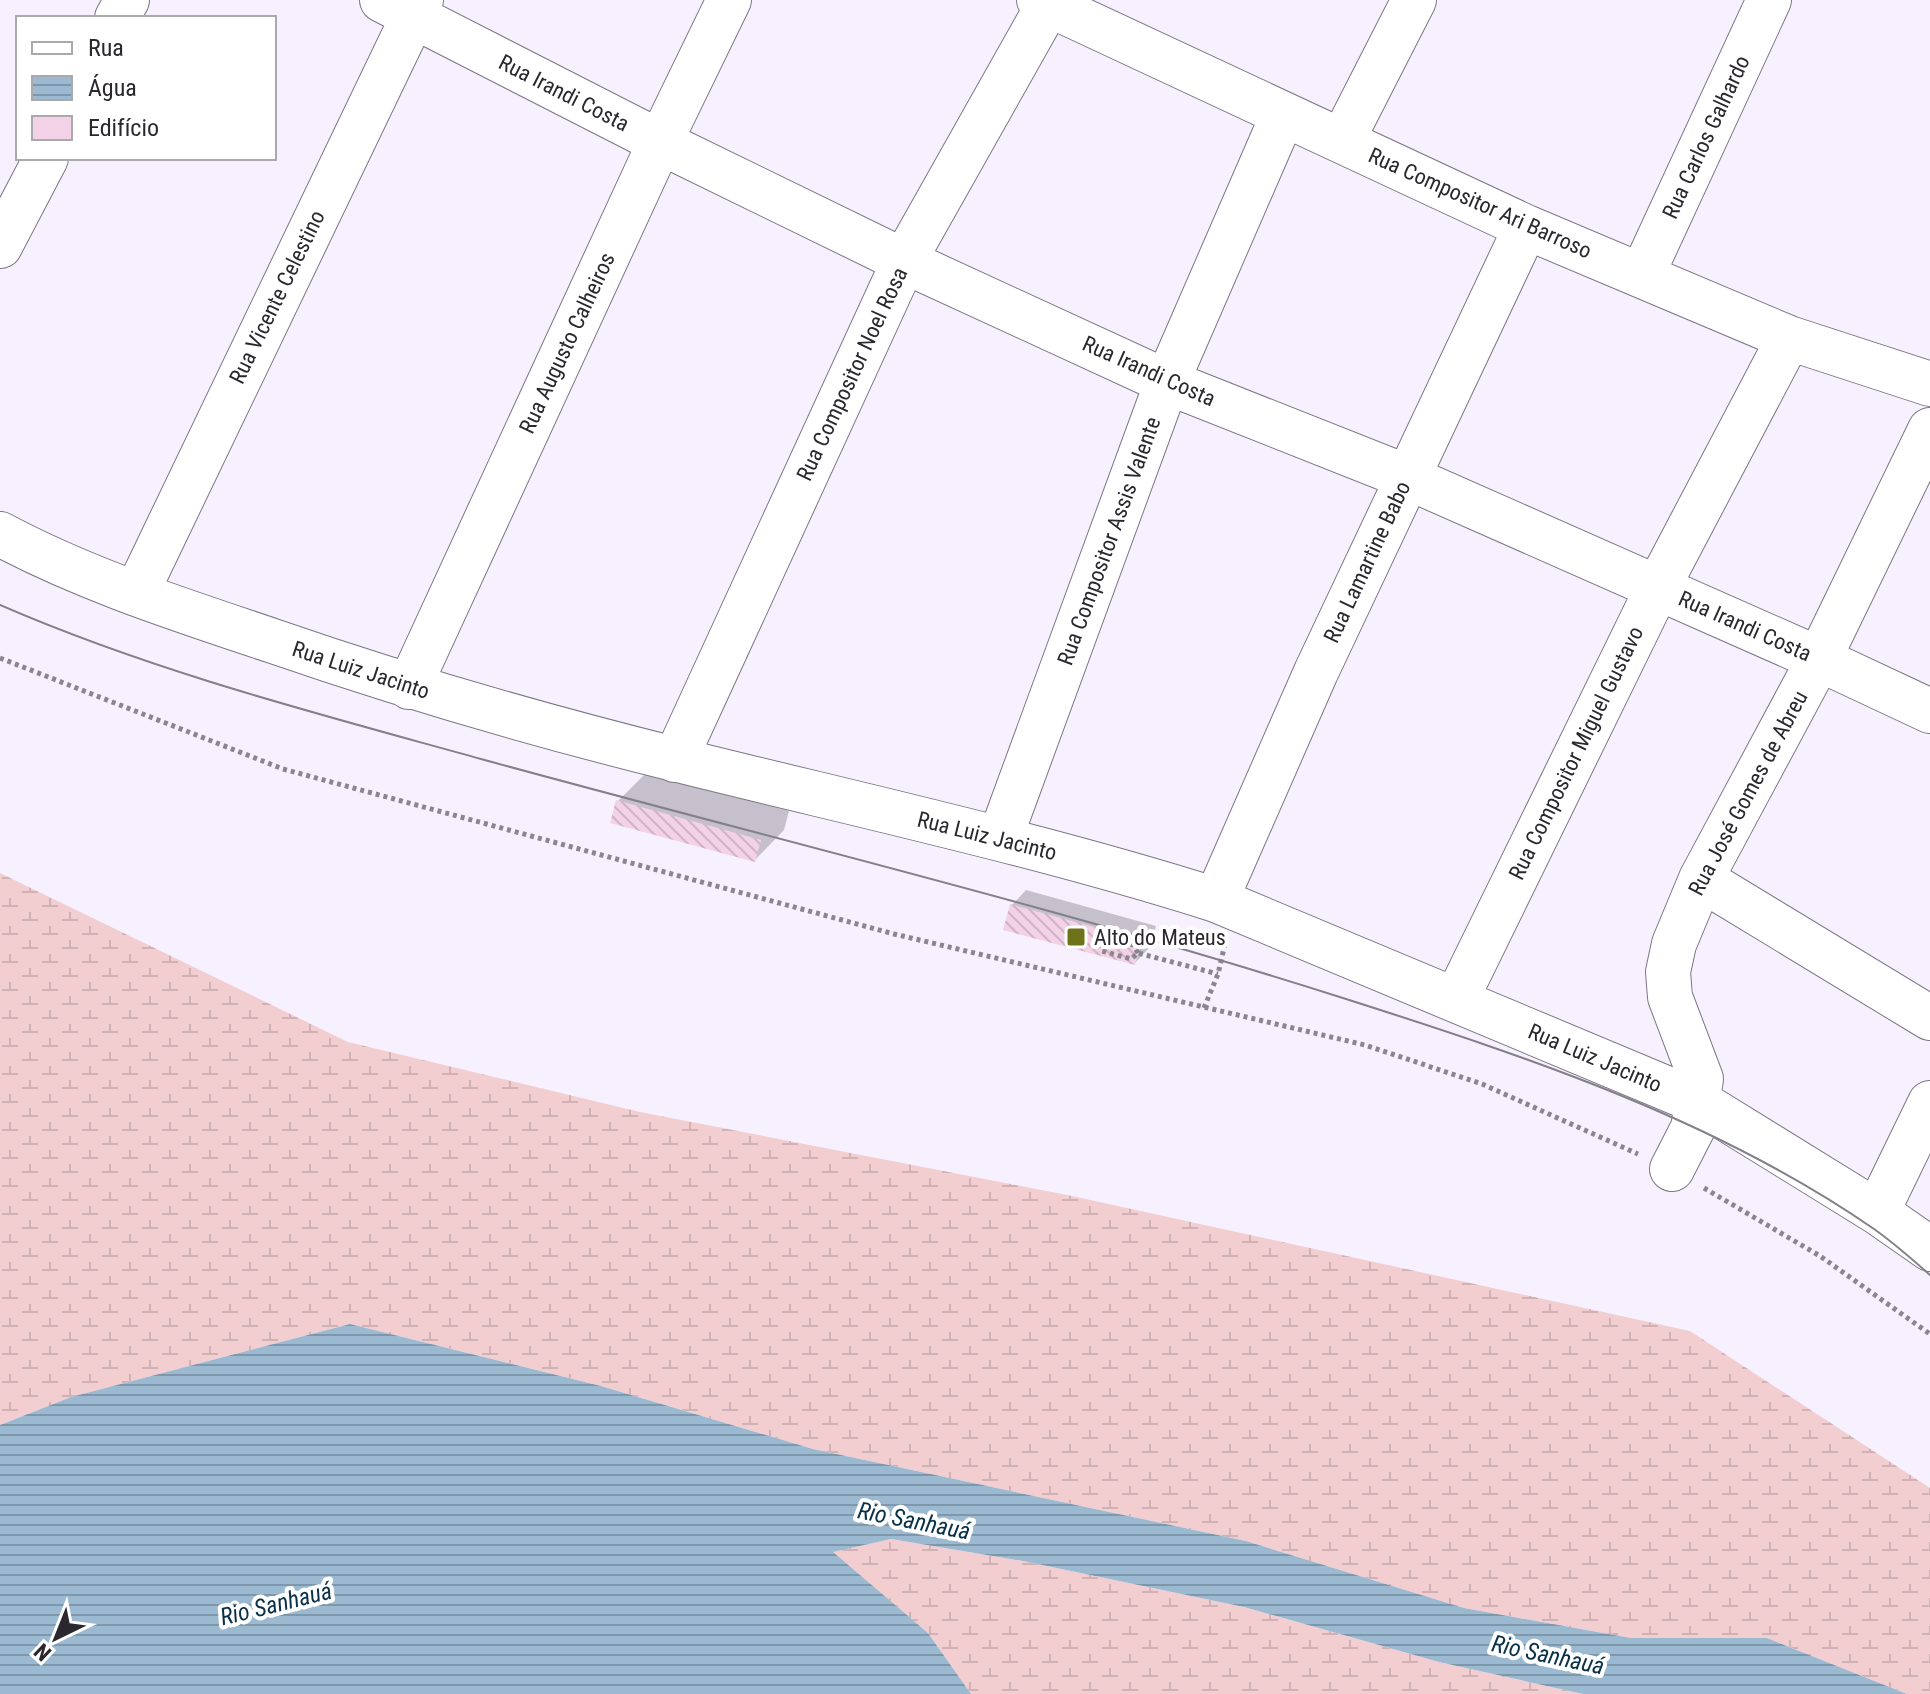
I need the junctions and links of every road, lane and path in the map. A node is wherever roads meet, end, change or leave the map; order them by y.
1 (729, 0) edge
2 (1414, 0) edge
3 (1769, 0) edge
4 (1046, 2) edge
5 (405, 5) edge
6 (1283, 115) junction
7 (1342, 141) junction
8 (660, 142) junction
9 (45, 160) edge
10 (1526, 227) junction
11 (0, 246) edge
12 (904, 261) junction
13 (1642, 275) junction
14 (1789, 338) junction
15 (1167, 382) junction
16 (1930, 384) edge
17 (1930, 430) edge
18 (1407, 477) junction
19 (0, 534) edge
20 (1658, 587) junction
21 (136, 594) junction
22 (0, 658) edge
23 (1819, 659) junction
24 (409, 687) junction
25 (1930, 711) edge
26 (675, 760) junction
27 (1000, 838) junction
28 (1701, 879) junction
29 (1216, 900) junction
30 (1223, 951) dead end
31 (1138, 953) junction
32 (1218, 974) junction
33 (1456, 1000) junction
34 (1204, 1008) junction
35 (1930, 1018) edge
36 (1699, 1102) junction
37 (1930, 1103) edge
38 (1672, 1169) junction
39 (1877, 1212) junction
40 (1930, 1249) edge
41 (1930, 1334) edge

1 - 8 street, Rua Augusto Calheiros
2 - 7 street
3 - 13 street, Rua Carlos Galhardo
4 - 6 street, Rua Compositor Ari Barroso
4 - 12 street, Rua Compositor Noel Rosa
5 - 8 street, Rua Irandi Costa
5 - 21 street, Rua Vicente Celestino
6 - 7 street, Rua Compositor Ari Barroso
6 - 15 street, Rua Compositor Assis Valente
7 - 10 street, Rua Compositor Ari Barroso
8 - 12 street, Rua Irandi Costa
8 - 24 street, Rua Augusto Calheiros
9 - 11 street
10 - 13 street, Rua Compositor Ari Barroso
10 - 18 street, Rua Lamartine Babo
12 - 15 street, Rua Irandi Costa
12 - 26 street, Rua Compositor Noel Rosa
13 - 14 street, Rua Compositor Ari Barroso
14 - 16 street, Rua Compositor Ari Barroso
14 - 20 street, Rua Compositor Miguel Gustavo
15 - 18 street, Rua Irandi Costa
15 - 27 street, Rua Compositor Assis Valente
17 - 23 street, Rua José Gomes de Abreu
18 - 20 street, Rua Irandi Costa
18 - 29 street, Rua Lamartine Babo
19 - 21 street, Rua Luiz Jacinto
20 - 23 street, Rua Irandi Costa
20 - 33 street, Rua Compositor Miguel Gustavo
21 - 24 street, Rua Luiz Jacinto
22 - 34 path
23 - 25 street, Rua Irandi Costa
23 - 28 street, Rua José Gomes de Abreu
24 - 26 street, Rua Luiz Jacinto
26 - 27 street, Rua Luiz Jacinto
27 - 29 street, Rua Luiz Jacinto
28 - 35 street
28 - 36 street, Rua José Gomes de Abreu
29 - 33 street, Rua Luiz Jacinto
30 - 32 path
31 - 31 path
31 - 32 path
32 - 34 path
33 - 36 street, Rua Luiz Jacinto
34 - 38 path
36 - 38 street, Rua José Gomes de Abreu
36 - 39 street, Rua Luiz Jacinto
37 - 39 street
38 - 41 path
39 - 40 street, Rua Luiz Jacinto

